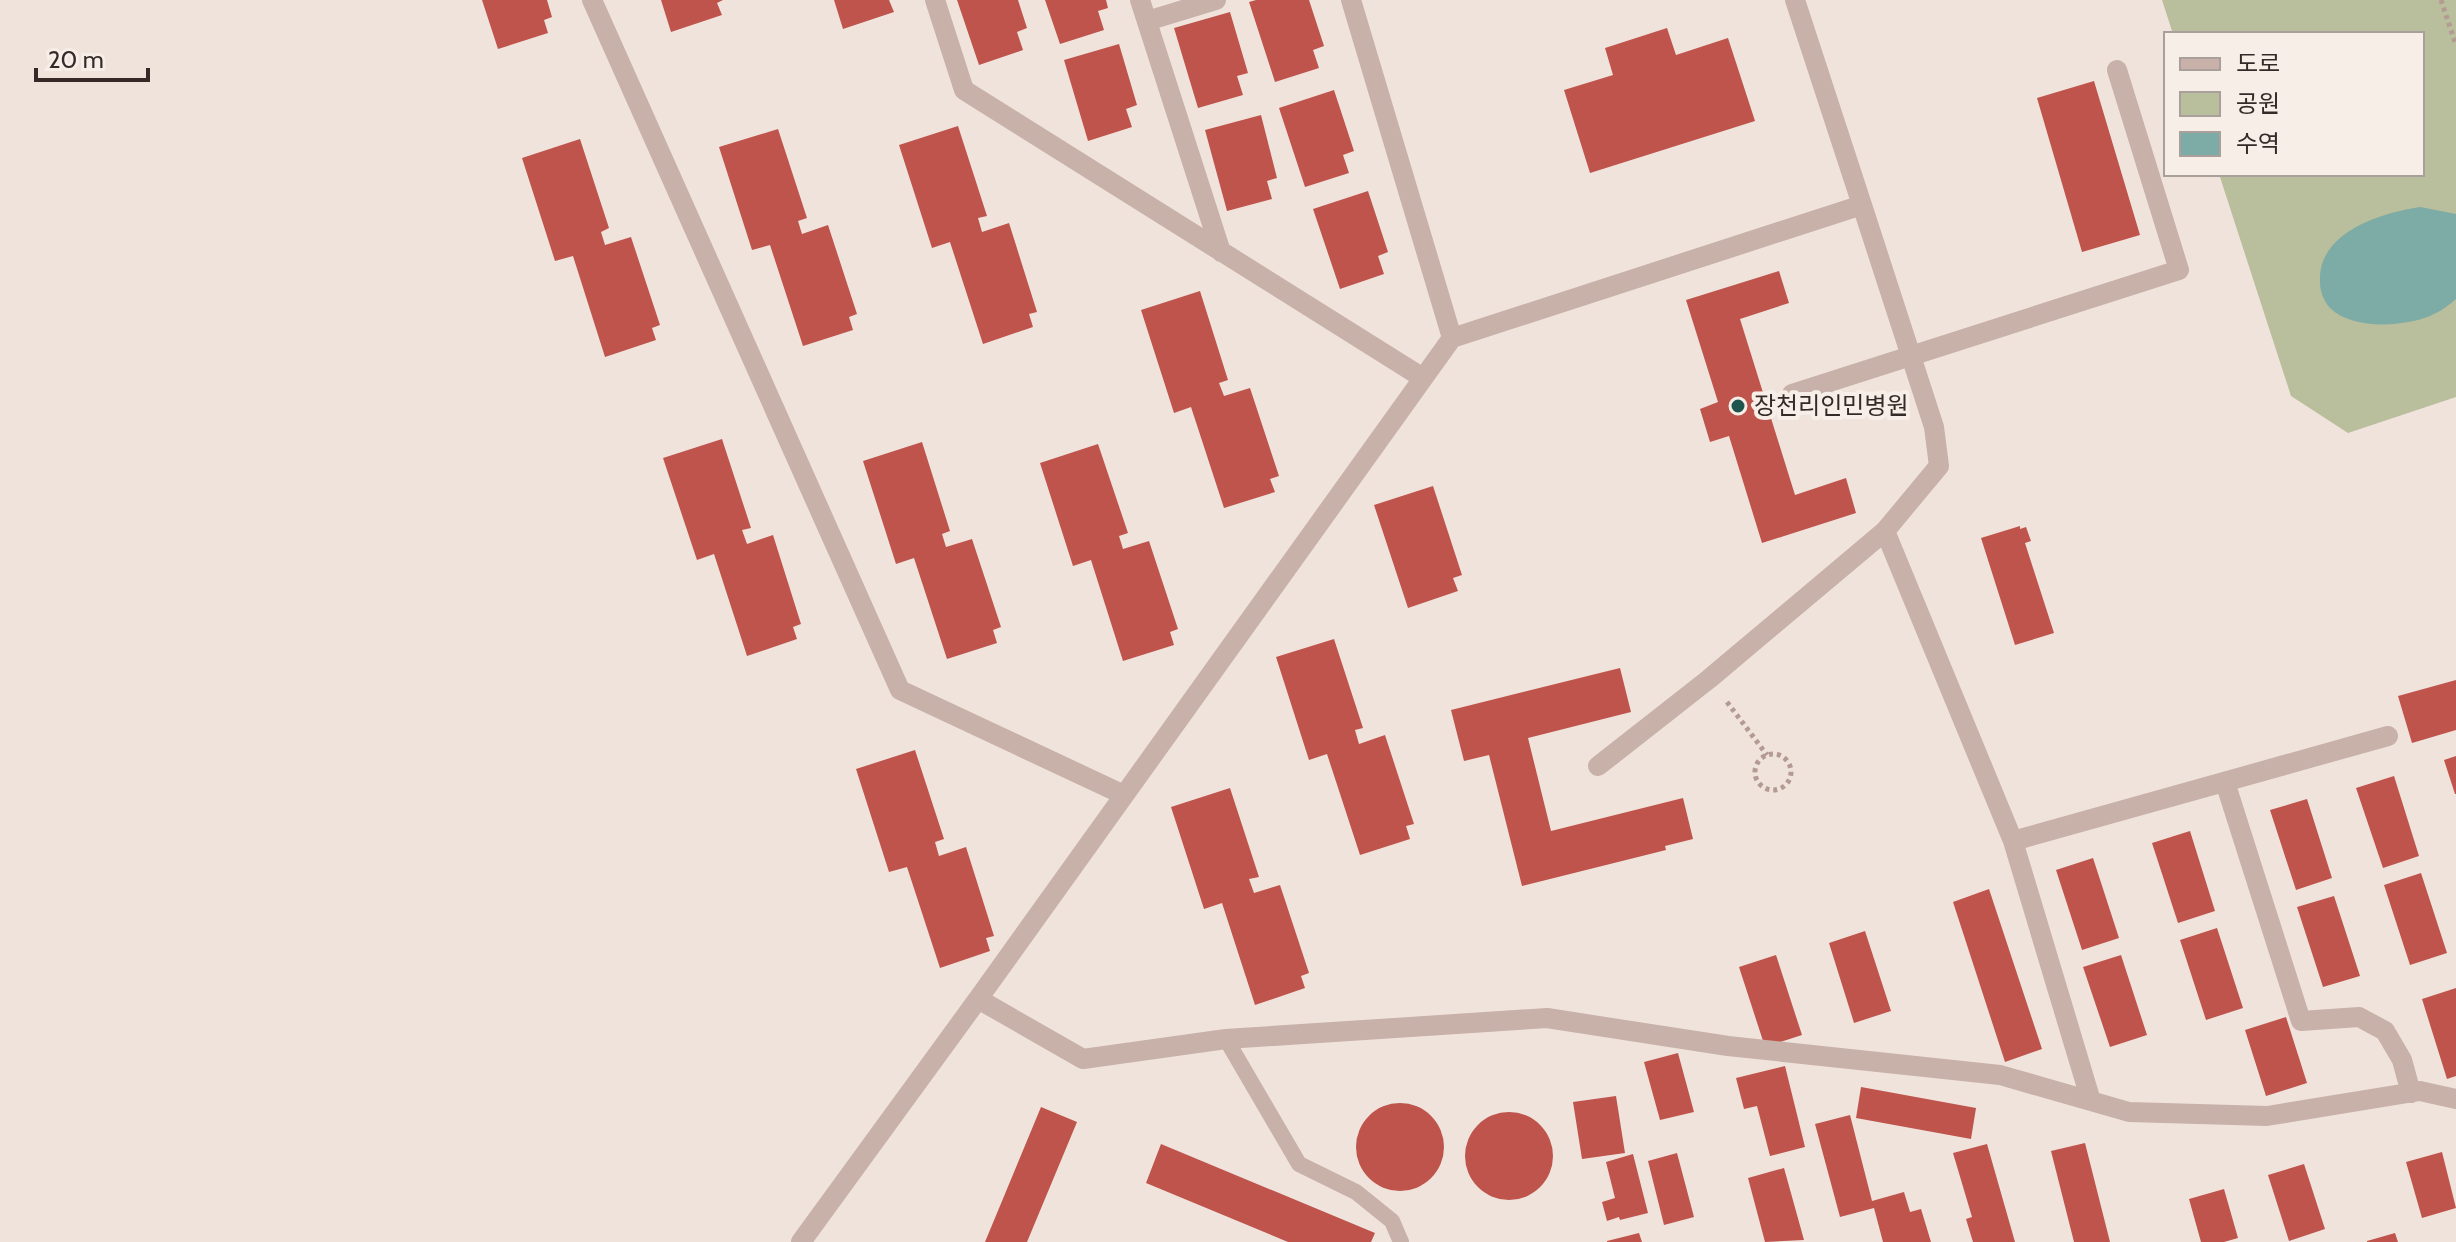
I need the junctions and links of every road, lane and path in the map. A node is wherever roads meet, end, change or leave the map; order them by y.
1 (592, 0) edge
2 (935, 0) edge
3 (1140, 0) edge
4 (1216, 0) edge
5 (1351, 0) edge
6 (1795, 0) edge
7 (2441, 0) edge
8 (1147, 21) junction
9 (2456, 45) edge
10 (2117, 70) dead end
11 (1862, 205) junction
12 (1221, 252) junction
13 (1452, 338) junction
14 (1911, 355) junction
15 (1423, 378) junction
16 (1792, 394) dead end
17 (1885, 531) junction
18 (1709, 679) junction
19 (2388, 736) dead end
20 (1767, 755) junction
21 (1598, 766) dead end
22 (2225, 782) junction
23 (1124, 795) junction
24 (2013, 841) junction
25 (978, 999) junction
26 (1226, 1039) junction
27 (2411, 1093) junction
28 (2456, 1099) edge
29 (2091, 1101) junction
30 (801, 1242) edge
31 (1401, 1242) edge

1 - 23 street
2 - 12 street
3 - 8 street
4 - 8 street
5 - 13 street
6 - 11 street
7 - 9 path
8 - 12 street
10 - 14 street
11 - 13 street
11 - 14 street
12 - 15 street
13 - 15 street
14 - 16 street
14 - 17 street
15 - 23 street
17 - 18 street
17 - 24 street
18 - 20 path
18 - 21 street
19 - 22 street
20 - 20 path
22 - 24 street
22 - 27 street
23 - 25 street
24 - 29 street
25 - 26 street
25 - 30 street
26 - 29 street
26 - 31 lane
27 - 28 street
27 - 29 street

